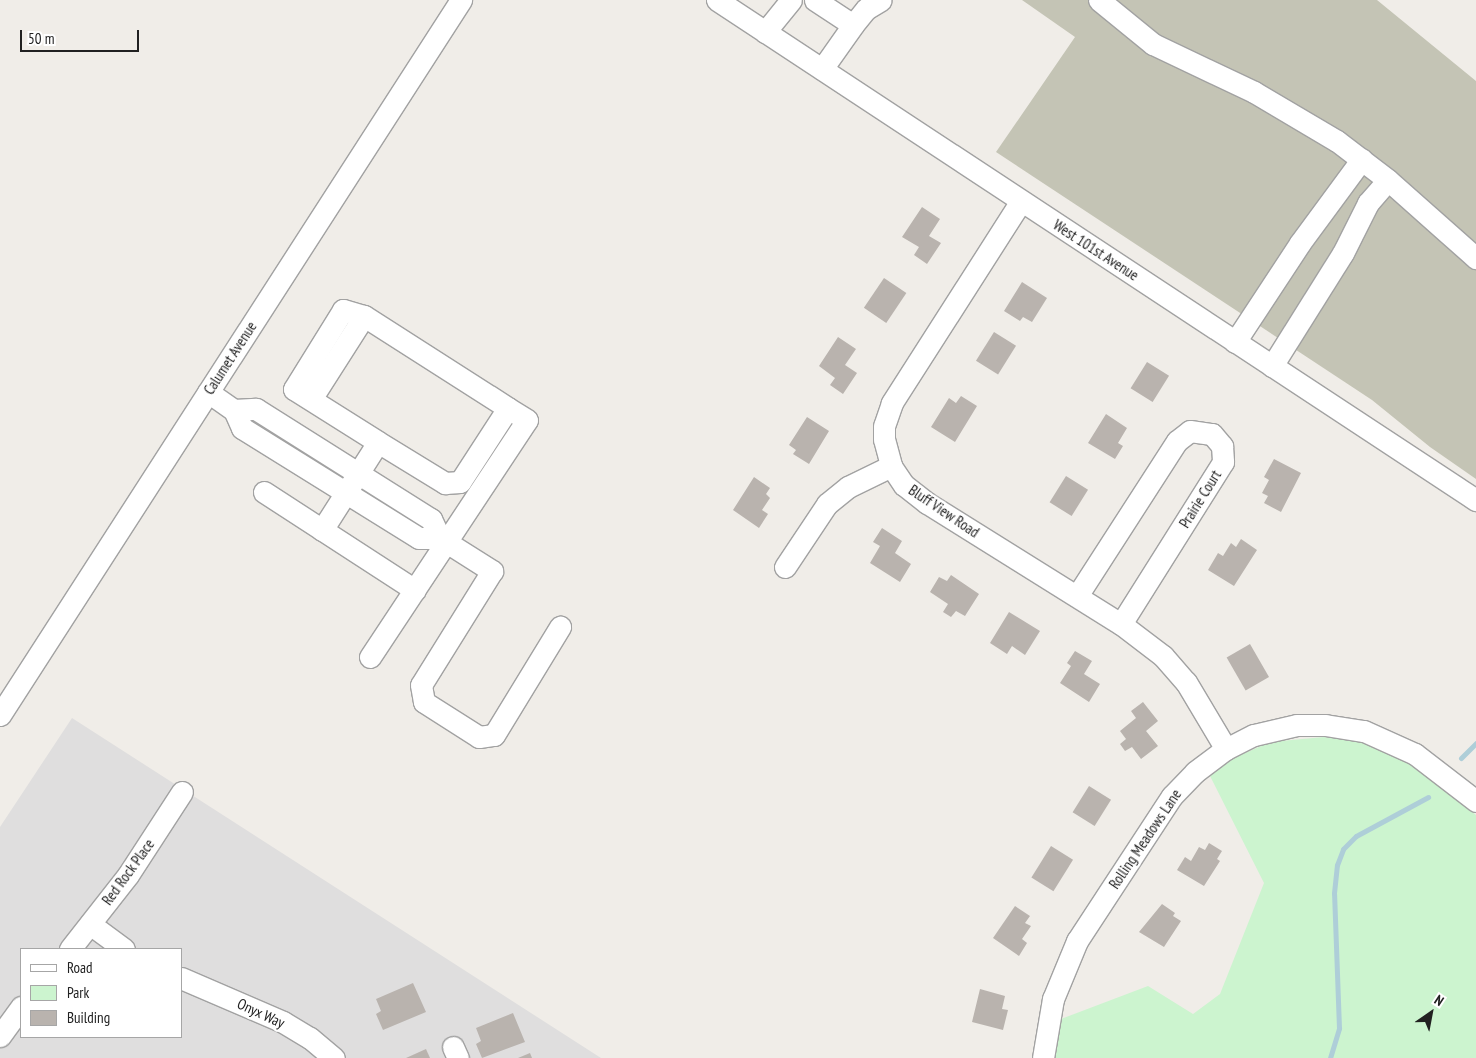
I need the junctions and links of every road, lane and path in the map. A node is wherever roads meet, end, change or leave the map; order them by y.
1 (717, 0) edge
2 (791, 0) edge
3 (815, 0) edge
4 (881, 0) edge
5 (1098, 0) edge
6 (451, 4) edge
7 (853, 25) junction
8 (765, 32) junction
9 (822, 69) junction
10 (1362, 159) junction
11 (1388, 180) junction
12 (1021, 201) junction
13 (1476, 258) edge
14 (1236, 342) junction
15 (1272, 366) junction
16 (208, 392) junction
17 (508, 408) junction
18 (234, 410) junction
19 (378, 442) junction
20 (891, 466) junction
21 (358, 474) junction
22 (264, 492) dead end
23 (346, 492) junction
24 (1476, 500) edge
25 (322, 530) junction
26 (443, 540) junction
27 (785, 567) dead end
28 (415, 590) junction
29 (1077, 596) junction
30 (1121, 624) junction
31 (560, 627) dead end
32 (370, 657) dead end
33 (0, 715) edge
34 (1226, 749) junction
35 (182, 792) dead end
36 (1476, 801) edge
37 (90, 924) junction
38 (71, 948) edge
39 (123, 948) edge
40 (182, 978) edge
41 (20, 1008) edge
42 (0, 1036) edge
43 (334, 1058) edge
44 (1043, 1058) edge

1 - 8 street, West 101st Avenue
2 - 8 street
3 - 7 street
4 - 7 street
5 - 10 street
6 - 16 street, Calumet Avenue
7 - 9 street
8 - 9 street, West 101st Avenue
9 - 12 street, West 101st Avenue
10 - 11 street
10 - 14 street
11 - 13 street
11 - 15 street
12 - 14 street, West 101st Avenue
12 - 20 street, Bluff View Road
14 - 15 street, West 101st Avenue
15 - 24 street, West 101st Avenue
16 - 18 street
16 - 33 street, Calumet Avenue
17 - 19 street
17 - 19 street
17 - 26 street
18 - 21 street
18 - 23 street
19 - 21 street
20 - 27 street
20 - 29 street, Bluff View Road
21 - 23 street
21 - 26 street
22 - 25 street
23 - 25 street
23 - 26 street
25 - 28 street
26 - 28 street
26 - 31 street
28 - 32 street
29 - 30 street, Bluff View Road
29 - 30 street, Prairie Court
30 - 34 street, Bluff View Road
34 - 36 street, Rolling Meadows Lane
34 - 44 street, Rolling Meadows Lane
35 - 37 street, Red Rock Place
37 - 38 street, Red Rock Place
37 - 39 street
40 - 43 street, Onyx Way
41 - 42 street

